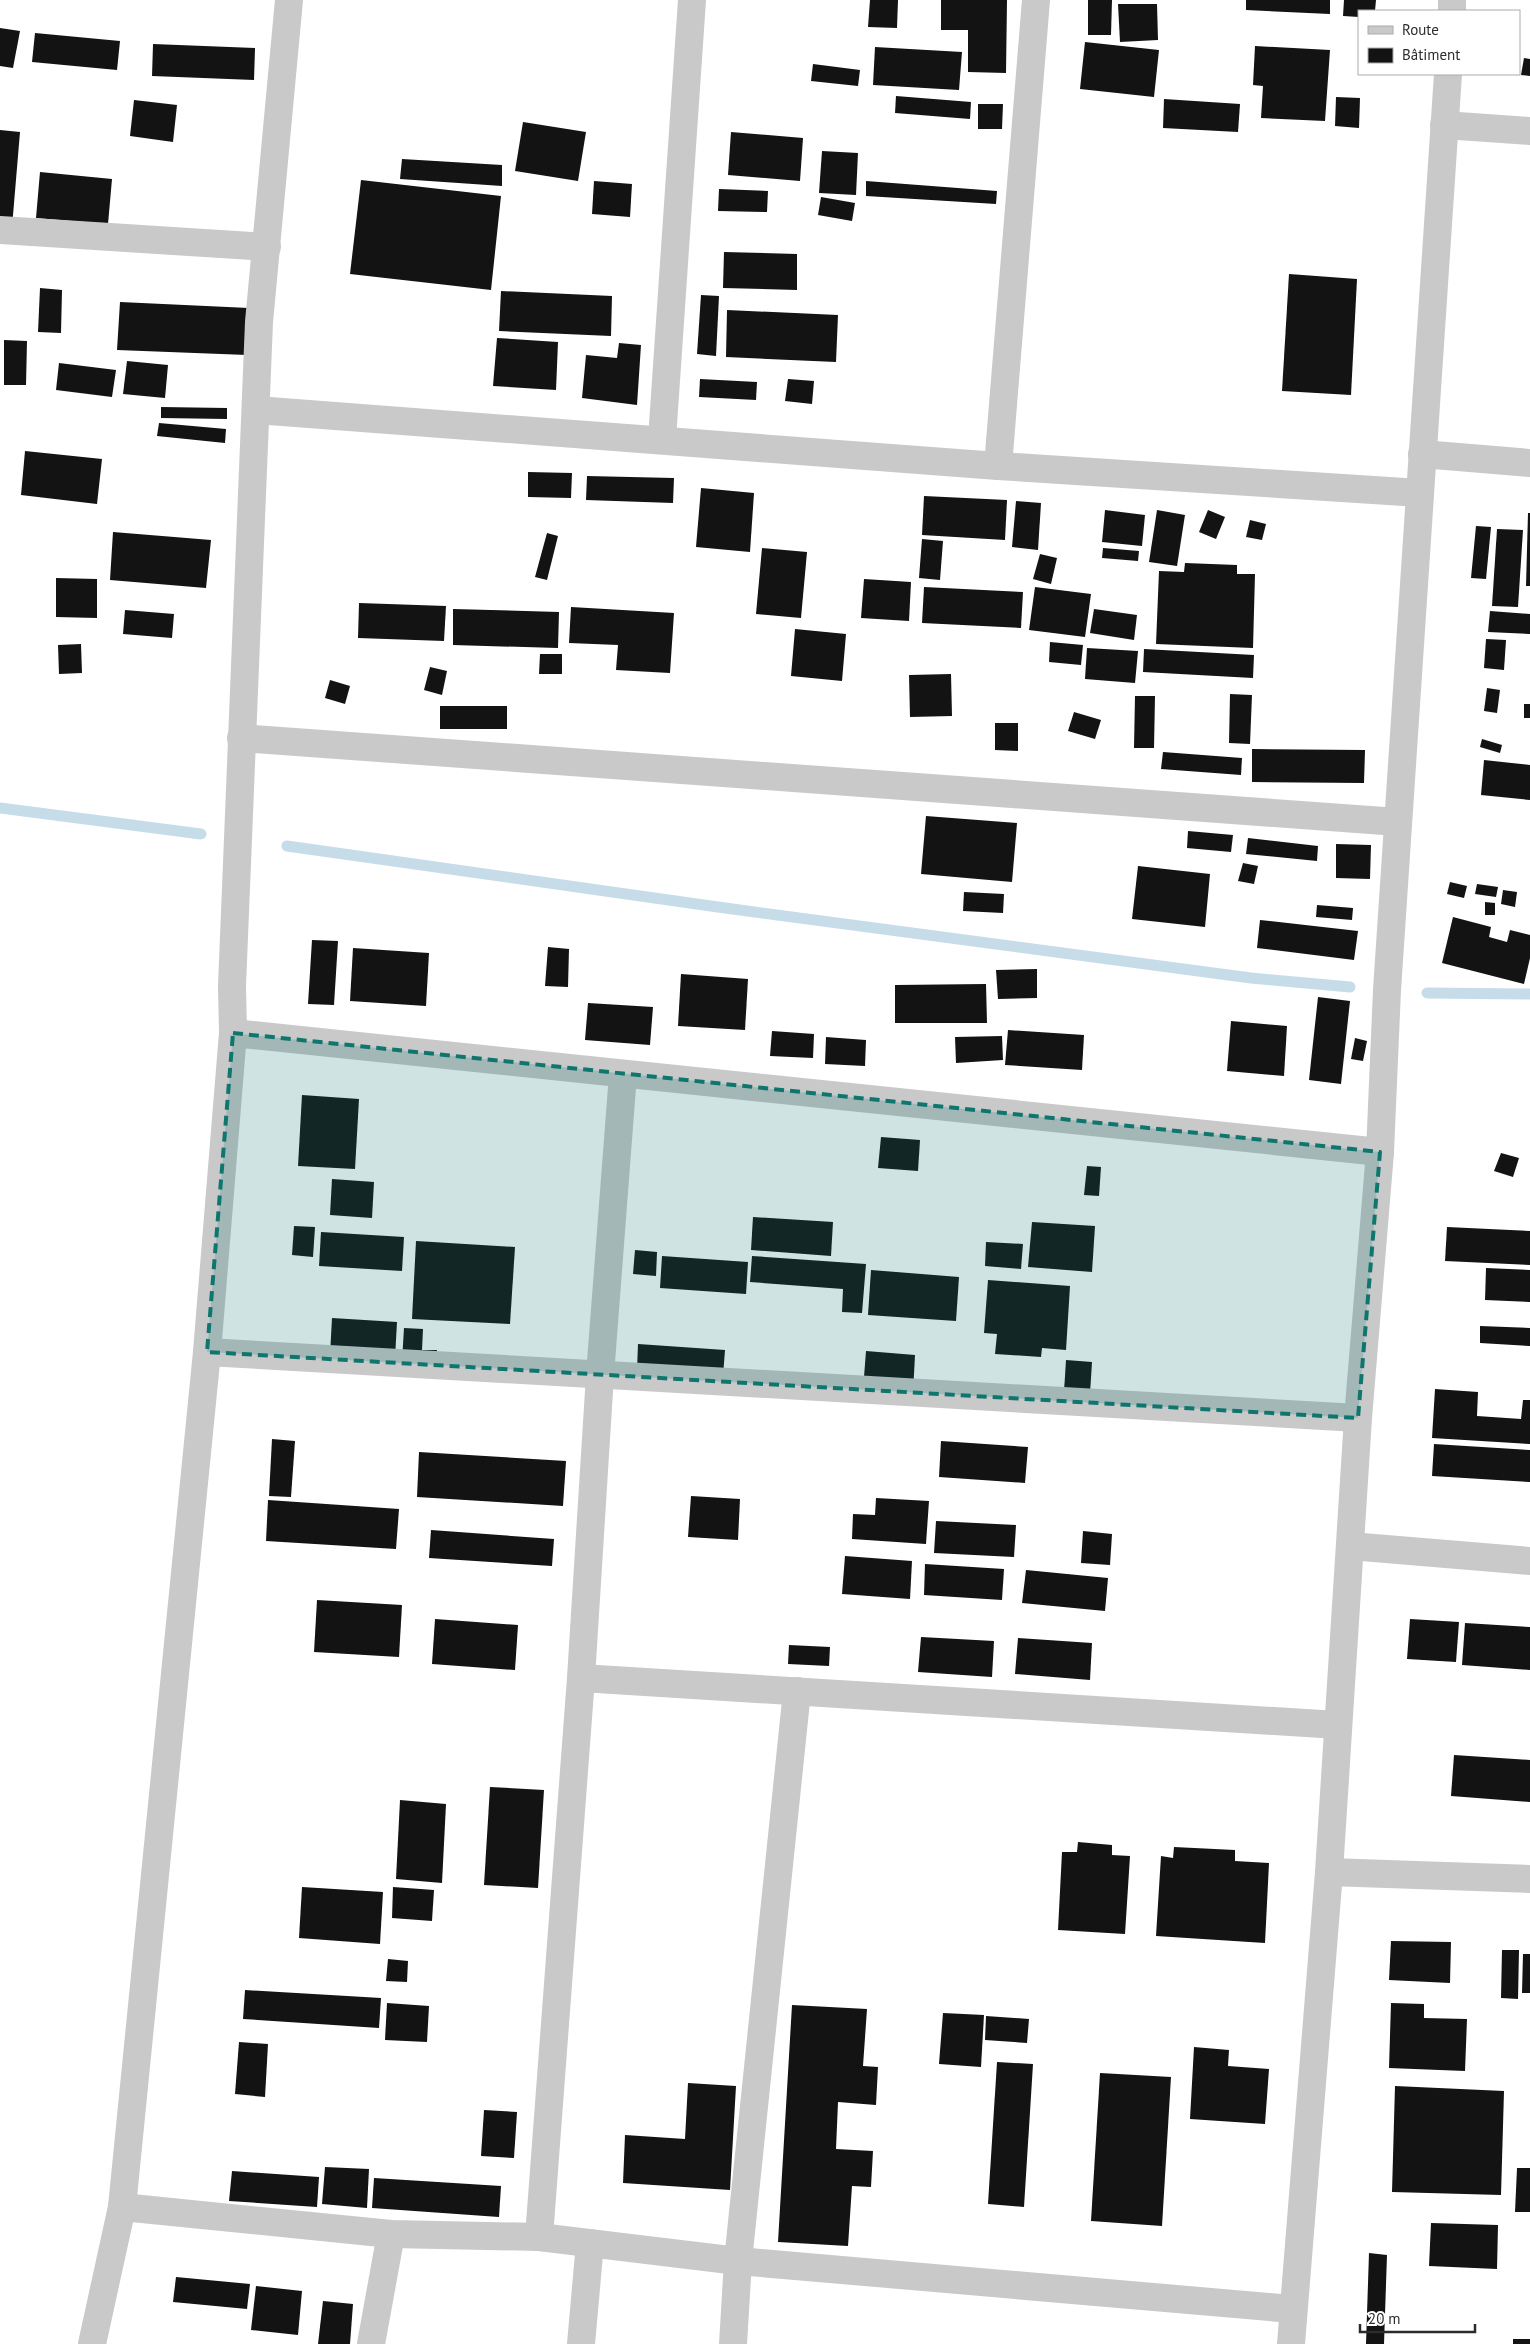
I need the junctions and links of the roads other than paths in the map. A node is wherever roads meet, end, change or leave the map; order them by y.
1 (289, 0) edge
2 (692, 0) edge
3 (1036, 0) edge
4 (1448, 75) edge
5 (1444, 125) junction
6 (1530, 131) edge
7 (0, 230) edge
8 (267, 247) junction
9 (256, 410) junction
10 (662, 439) junction
11 (1422, 454) junction
12 (1530, 463) edge
13 (998, 466) junction
14 (1420, 492) junction
15 (241, 738) junction
16 (1398, 822) junction
17 (233, 1032) junction
18 (623, 1074) junction
19 (1380, 1152) junction
20 (207, 1352) junction
21 (600, 1375) junction
22 (1358, 1418) junction
23 (1350, 1546) junction
24 (1530, 1561) edge
25 (581, 1678) junction
26 (797, 1691) junction
27 (1338, 1726) junction
28 (1329, 1872) junction
29 (1530, 1879) edge
30 (122, 2208) junction
31 (391, 2234) junction
32 (539, 2237) junction
33 (590, 2243) junction
34 (738, 2261) junction
35 (1292, 2309) junction
36 (92, 2344) edge
37 (371, 2344) edge
38 (581, 2344) edge
39 (733, 2344) edge
40 (1291, 2344) edge

1 - 8 street
2 - 10 street
3 - 13 street
4 - 5 street
5 - 6 street
5 - 11 street
7 - 8 street
8 - 9 street
9 - 10 street
9 - 15 street
10 - 13 street
11 - 12 street
11 - 14 street
13 - 14 street
14 - 16 street
15 - 16 street
15 - 17 street
16 - 19 street
17 - 18 street
17 - 20 street
18 - 19 street
18 - 21 street
19 - 22 street
20 - 21 street
20 - 30 street
21 - 22 street
21 - 25 street
22 - 23 street
23 - 24 street
23 - 27 street
25 - 26 street
25 - 32 street
26 - 27 street
26 - 34 street
27 - 28 street
28 - 29 street
28 - 35 street
30 - 31 street
30 - 36 street
31 - 32 street
31 - 37 street
32 - 33 street
33 - 34 street
33 - 38 street
34 - 35 street
34 - 39 street
35 - 40 street

